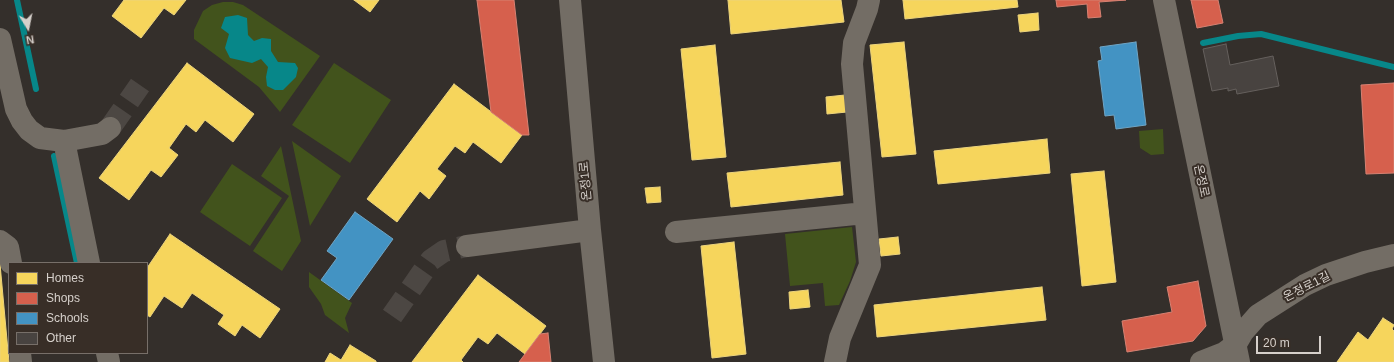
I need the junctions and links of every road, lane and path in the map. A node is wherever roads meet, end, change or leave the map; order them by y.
1 (570, 0) edge
2 (869, 0) edge
3 (1164, 0) edge
4 (0, 39) edge
5 (110, 128) tunnel mouth
6 (64, 141) junction
7 (865, 213) junction
8 (590, 230) junction
9 (676, 232) dead end
10 (0, 241) edge
11 (467, 246) tunnel mouth
12 (1394, 255) edge
13 (11, 262) edge
14 (89, 262) edge
15 (1238, 353) edge
16 (604, 362) edge
17 (835, 362) edge
18 (1201, 362) edge

1 - 8 street, 온정1로
2 - 7 street
3 - 15 street, 온정로
4 - 6 street
5 - 6 street
6 - 14 street
7 - 9 street
7 - 17 street
8 - 11 street
8 - 16 street, 온정1로
10 - 13 street
12 - 15 street, 온정로1길
15 - 18 street

